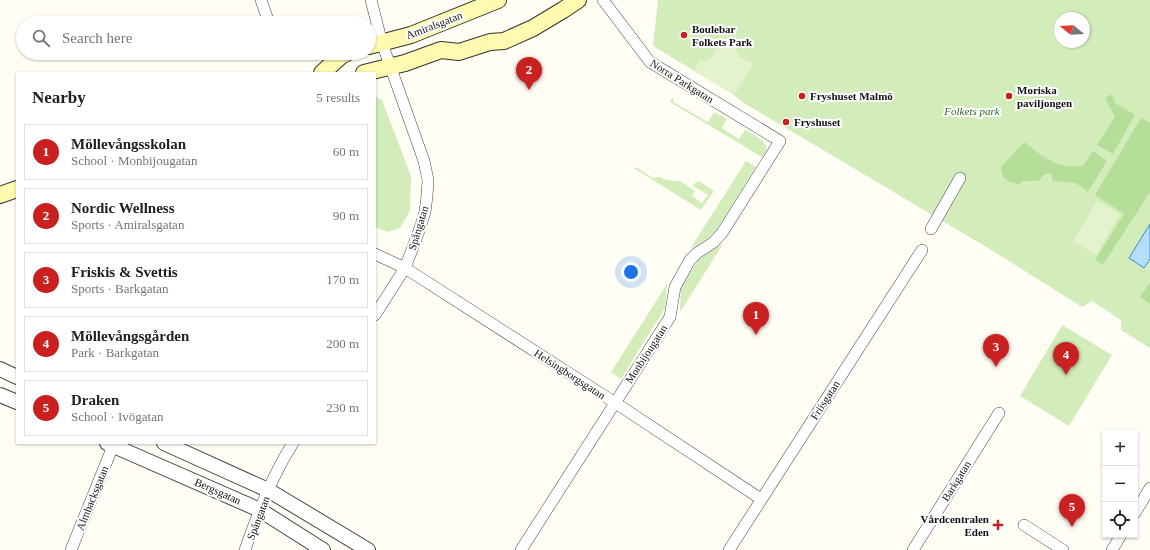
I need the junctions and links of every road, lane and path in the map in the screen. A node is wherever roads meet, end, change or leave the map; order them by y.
1 (261, 0) edge
2 (371, 0) edge
3 (498, 0) edge
4 (578, 0) edge
5 (603, 0) edge
6 (267, 16) edge
7 (373, 16) edge
8 (376, 44) edge
9 (336, 60) edge
10 (390, 67) junction
11 (323, 72) edge
12 (368, 72) edge
13 (780, 142) joint
14 (960, 178) dead end
15 (16, 189) edge
16 (0, 195) edge
17 (931, 229) dead end
18 (922, 250) dead end
19 (376, 254) edge
20 (404, 268) junction
21 (376, 313) edge
22 (0, 369) edge
23 (16, 377) edge
24 (0, 395) edge
25 (16, 402) edge
26 (614, 402) junction
27 (999, 413) dead end
28 (110, 444) edge
29 (166, 444) edge
30 (292, 444) edge
31 (1150, 488) edge
32 (268, 490) junction
33 (761, 500) junction
34 (1138, 507) edge
35 (260, 510) junction
36 (1024, 525) dead end
37 (1119, 538) edge
38 (71, 550) edge
39 (245, 550) edge
40 (323, 550) edge
41 (368, 550) edge
42 (521, 550) edge
43 (729, 550) edge
44 (912, 550) edge
45 (1063, 550) edge
46 (1112, 550) edge

1 - 6 street
2 - 7 street, Spångatan
3 - 8 main road, Amiralsgatan
4 - 10 main road
5 - 13 street, Norra Parkgatan
8 - 10 street, Spångatan
9 - 11 main road
10 - 12 main road
10 - 20 street, Spångatan
13 - 26 street, Monbijougatan
14 - 17 street
15 - 16 main road
18 - 33 street, Friisgatan
19 - 20 street, Helsingborgsgatan
20 - 21 street, Spångatan
20 - 26 street, Helsingborgsgatan
22 - 23 street
24 - 25 street
26 - 33 street, Helsingborgsgatan
26 - 42 street, Monbijougatan
27 - 44 street, Barkgatan
28 - 35 street, Bergsgatan
28 - 38 street, Almbacksgatan
29 - 32 street, Bergsgatan
30 - 32 street, Spångatan
31 - 34 street
32 - 35 street, Spångatan
32 - 41 street, Bergsgatan
33 - 43 street, Friisgatan
35 - 39 street, Spångatan
35 - 40 street, Bergsgatan
36 - 45 street
37 - 46 street

